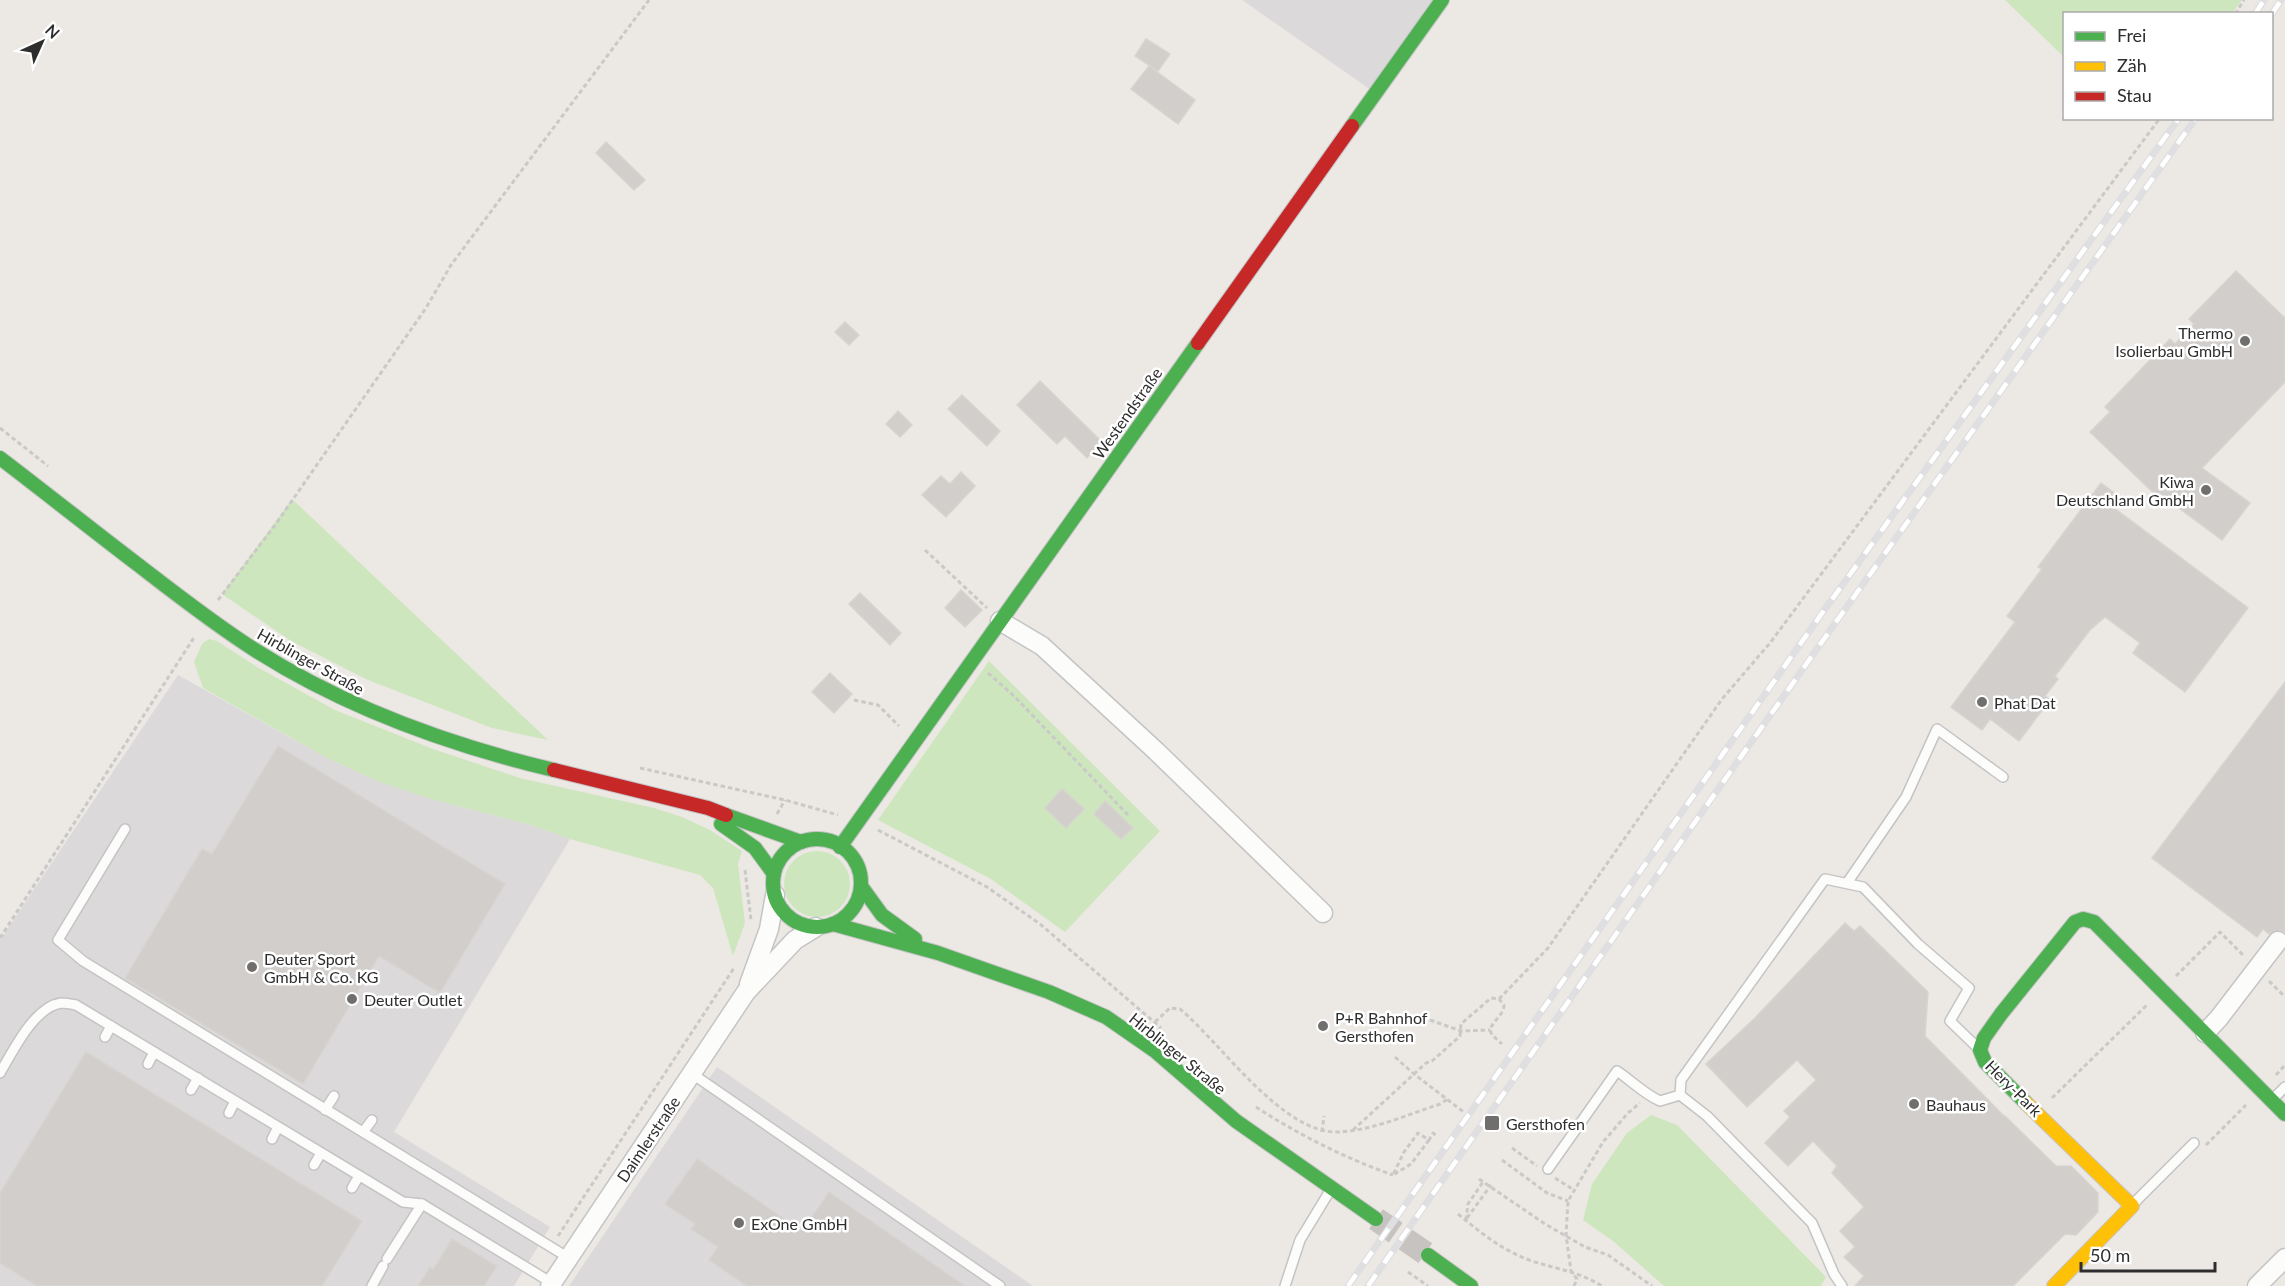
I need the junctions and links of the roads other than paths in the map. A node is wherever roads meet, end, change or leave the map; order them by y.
1 (1442, 0) edge
2 (0, 458) edge
3 (1000, 621) junction
4 (2003, 777) dead end
5 (656, 794) junction
6 (125, 829) dead end
7 (801, 842) junction
8 (840, 847) junction
9 (774, 874) junction
10 (1847, 883) junction
11 (861, 886) junction
12 (775, 895) junction
13 (1323, 912) dead end
14 (825, 925) junction
15 (2278, 940) dead end
16 (938, 953) junction
17 (746, 992) junction
18 (111, 1026) junction
19 (2205, 1033) junction
20 (105, 1037) dead end
21 (1980, 1050) junction
22 (154, 1052) junction
23 (148, 1064) dead end
24 (0, 1073) edge
25 (692, 1073) junction
26 (198, 1078) junction
27 (2285, 1087) edge
28 (191, 1090) dead end
29 (1680, 1095) junction
30 (334, 1096) dead end
31 (2271, 1100) junction
32 (236, 1101) junction
33 (325, 1110) junction
34 (229, 1113) dead end
35 (2285, 1114) edge
36 (372, 1119) dead end
37 (278, 1127) junction
38 (363, 1132) junction
39 (272, 1139) dead end
40 (2194, 1143) dead end
41 (321, 1153) junction
42 (314, 1165) dead end
43 (1548, 1169) dead end
44 (359, 1176) junction
45 (352, 1188) dead end
46 (1331, 1188) junction
47 (422, 1204) junction
48 (2132, 1206) junction
49 (1376, 1220) tunnel mouth
50 (1428, 1255) tunnel mouth
51 (569, 1258) junction
52 (2285, 1258) edge
53 (2259, 1278) edge
54 (551, 1285) edge
55 (372, 1286) edge
56 (1000, 1286) edge
57 (1285, 1286) edge
58 (1472, 1286) edge
59 (1842, 1286) edge
60 (2054, 1286) edge

1 - 3 main road, Westendstraße
2 - 5 main road, Hirblinger Straße
3 - 8 main road, Westendstraße
3 - 13 street
4 - 10 lane
5 - 7 main road, Hirblinger Straße
5 - 9 main road, Hirblinger Straße
6 - 33 lane
7 - 8 main road, Hirblinger Straße
7 - 9 main road
8 - 11 main road, Hirblinger Straße
9 - 12 main road
10 - 21 lane
10 - 29 lane
11 - 14 main road
11 - 16 main road, Hirblinger Straße
12 - 14 main road, Hirblinger Straße
12 - 17 street, Daimlerstraße
14 - 16 main road, Hirblinger Straße
14 - 17 street, Daimlerstraße
15 - 19 street
16 - 46 main road, Hirblinger Straße
17 - 25 street, Daimlerstraße
18 - 20 lane
18 - 22 lane
18 - 24 lane
19 - 21 main road, Hery-Park
19 - 31 main road, Hery-Park
21 - 48 main road, Hery-Park
22 - 23 lane
22 - 26 lane
25 - 51 street, Daimlerstraße
25 - 56 lane
26 - 28 lane
26 - 32 lane
27 - 31 lane
29 - 43 lane
29 - 59 lane
30 - 33 lane
31 - 35 main road, Hery-Park
32 - 34 lane
32 - 37 lane
33 - 38 lane
36 - 38 lane
37 - 39 lane
37 - 41 lane
38 - 51 lane
40 - 48 lane
41 - 42 lane
41 - 44 lane
44 - 45 lane
44 - 47 lane
46 - 49 main road, Hirblinger Straße
46 - 57 lane
47 - 54 lane
47 - 55 lane
48 - 60 main road
50 - 58 main road
51 - 54 street, Daimlerstraße
52 - 53 street

